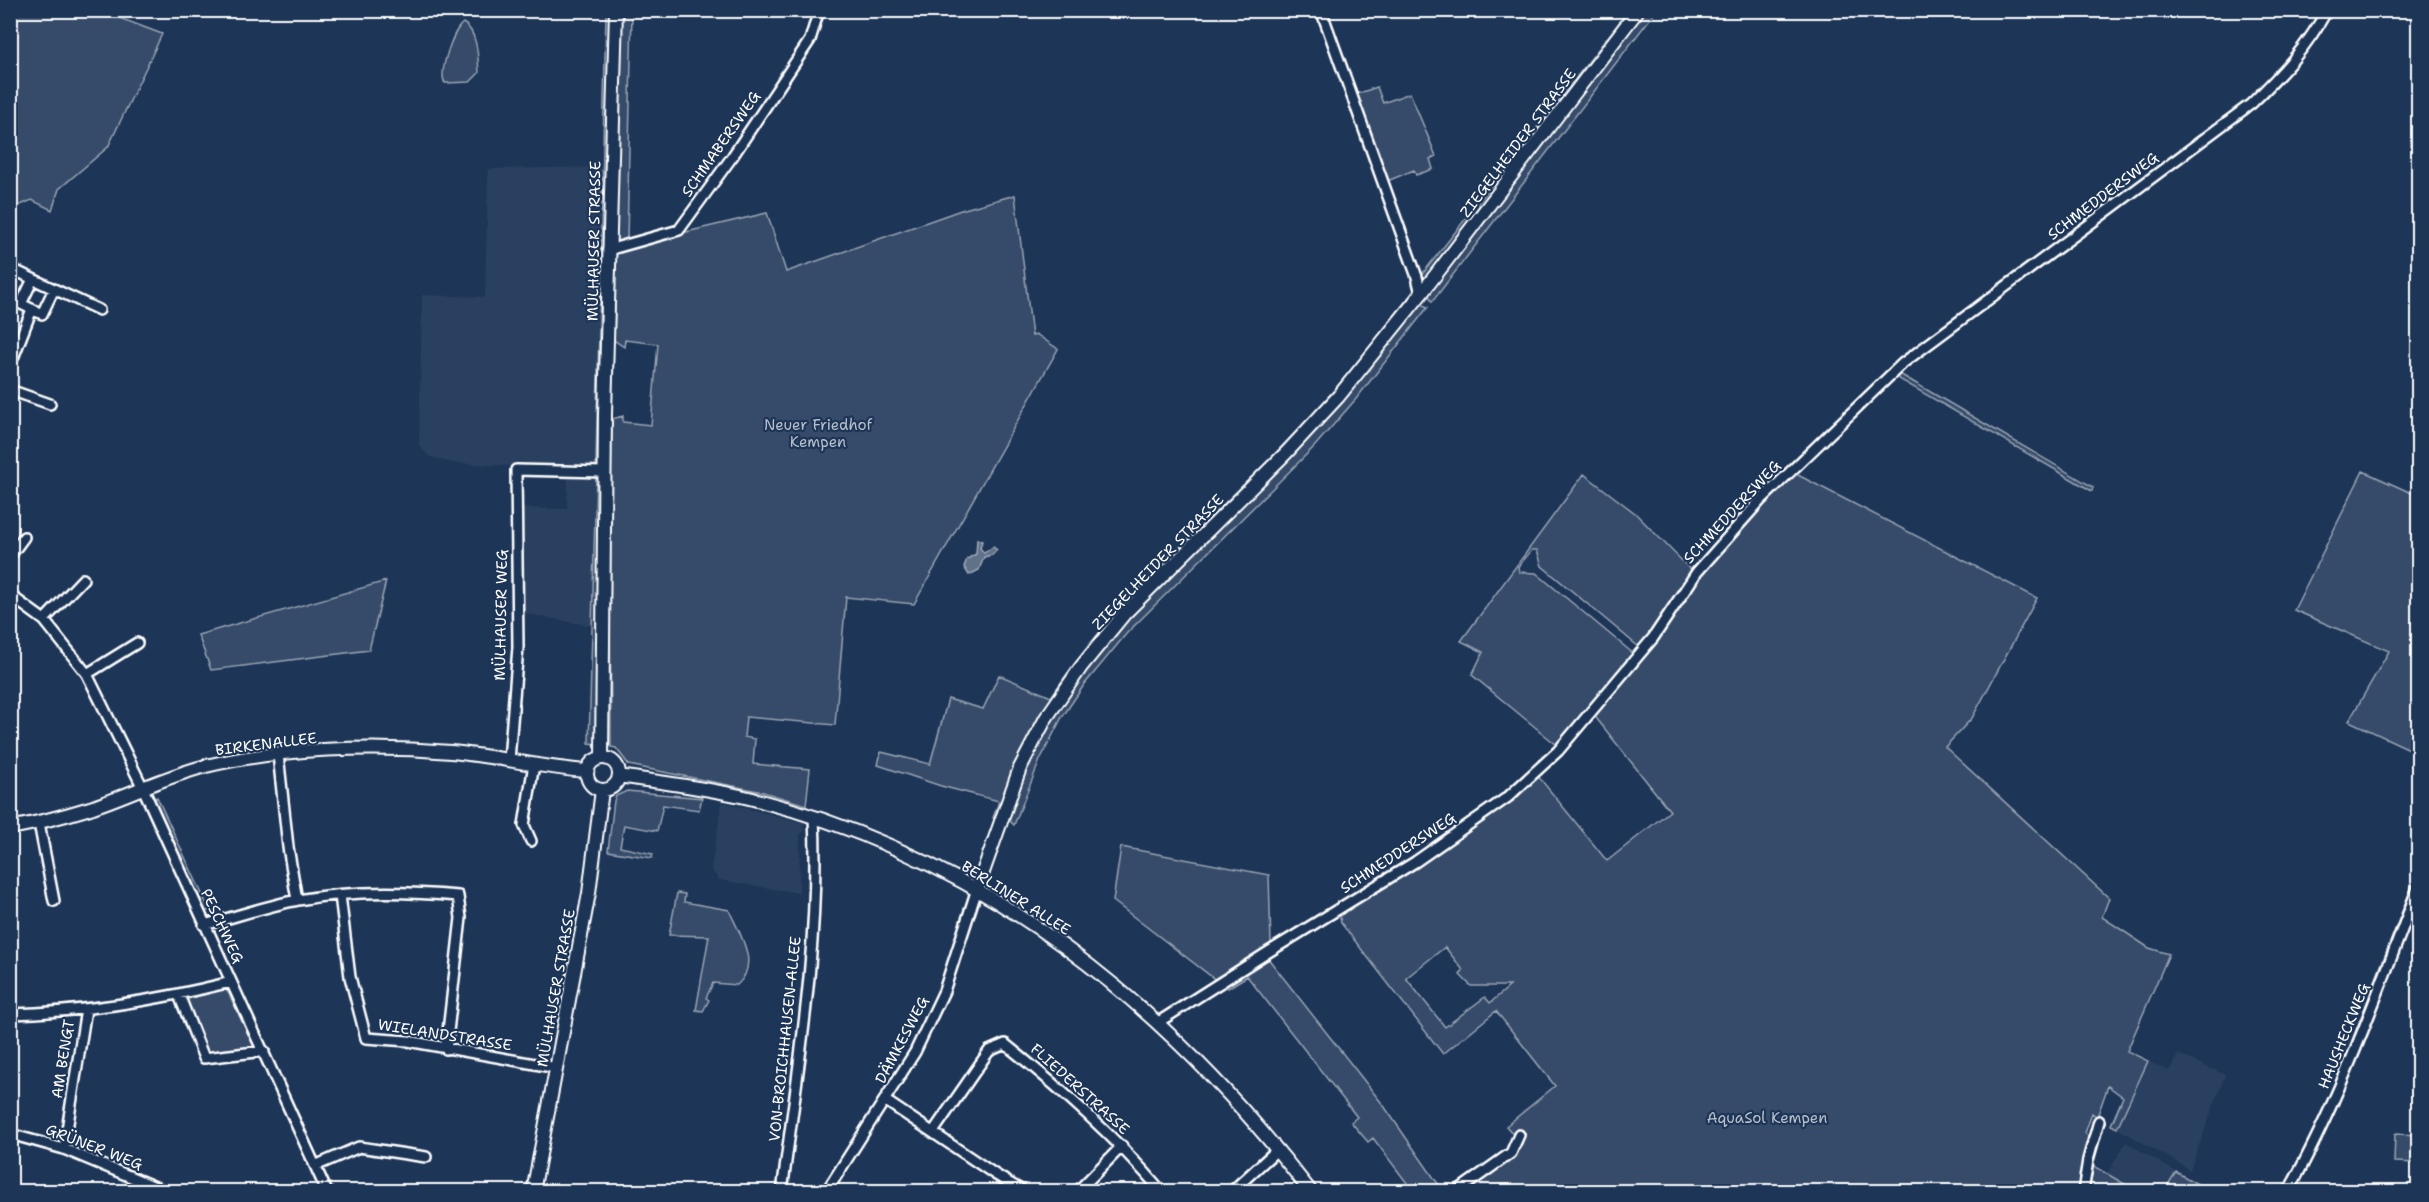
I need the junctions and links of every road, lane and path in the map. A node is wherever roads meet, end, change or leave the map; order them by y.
1 (616, 10) edge
2 (819, 10) edge
3 (1321, 10) edge
4 (1638, 10) edge
5 (2327, 10) edge
6 (608, 250) junction
7 (10, 268) edge
8 (33, 279) junction
9 (54, 289) junction
10 (1421, 294) junction
11 (32, 309) junction
12 (99, 310) dead end
13 (10, 366) edge
14 (10, 390) edge
15 (50, 404) dead end
16 (604, 472) junction
17 (24, 537) dead end
18 (10, 556) edge
19 (83, 579) dead end
20 (10, 595) edge
21 (44, 620) junction
22 (136, 643) dead end
23 (87, 674) junction
24 (278, 754) junction
25 (602, 758) junction
26 (509, 760) junction
27 (534, 764) junction
28 (587, 771) junction
29 (619, 776) junction
30 (142, 786) junction
31 (602, 790) junction
32 (814, 817) junction
33 (39, 823) junction
34 (10, 828) edge
35 (531, 841) dead end
36 (2418, 888) edge
37 (977, 889) junction
38 (340, 895) junction
39 (297, 900) junction
40 (54, 901) dead end
41 (204, 925) junction
42 (231, 982) junction
43 (179, 995) junction
44 (86, 1009) junction
45 (10, 1014) edge
46 (1157, 1023) junction
47 (446, 1049) junction
48 (264, 1051) junction
49 (557, 1068) junction
50 (886, 1101) junction
51 (2099, 1121) dead end
52 (933, 1132) junction
53 (10, 1134) edge
54 (1519, 1135) dead end
55 (1122, 1146) junction
56 (64, 1149) junction
57 (1278, 1149) junction
58 (426, 1157) dead end
59 (315, 1166) junction
60 (166, 1191) edge
61 (327, 1191) edge
62 (533, 1191) edge
63 (782, 1191) edge
64 (825, 1191) edge
65 (1024, 1191) edge
66 (1077, 1191) edge
67 (1160, 1191) edge
68 (1231, 1191) edge
69 (1311, 1191) edge
70 (1456, 1191) edge
71 (2083, 1191) edge
72 (2288, 1191) edge

1 - 6 street, MÜLHAUSER STRASSE
2 - 6 street, SCHMABERSWEG
3 - 10 street
4 - 10 street, ZIEGELHEIDER STRASSE
5 - 46 street, SCHMEDDERSWEG
6 - 16 street, MÜLHAUSER STRASSE
7 - 8 street
8 - 9 street
8 - 11 street
9 - 11 street
9 - 12 street
10 - 37 street, ZIEGELHEIDER STRASSE
11 - 13 street
14 - 15 street
16 - 25 street, MÜLHAUSER STRASSE
16 - 26 street, MÜLHAUSER WEG
17 - 18 street
19 - 21 street
20 - 21 street, PESCHWEG
21 - 23 street, PESCHWEG
22 - 23 street
23 - 30 street, PESCHWEG
24 - 26 street, BIRKENALLEE
24 - 30 street, BIRKENALLEE
24 - 39 street
25 - 28 street
25 - 29 street
26 - 27 street, BIRKENALLEE
27 - 28 street, BIRKENALLEE
27 - 35 street
28 - 31 street
29 - 31 street
29 - 32 street, BERLINER ALLEE
30 - 33 street, BIRKENALLEE
30 - 41 street, PESCHWEG
31 - 49 street, MÜLHAUSER STRASSE
32 - 37 street, BERLINER ALLEE
32 - 63 street, VON-BROICHHAUSEN-ALLEE
33 - 34 street, BIRKENALLEE
33 - 40 street
36 - 72 street, HAUSHECKWEG
37 - 46 street, BERLINER ALLEE
37 - 50 street, DÄMKESWEG
38 - 39 street
38 - 47 street, WIELANDSTRASSE
38 - 47 street
39 - 41 street
41 - 42 street, PESCHWEG
42 - 43 street
42 - 48 street, PESCHWEG
43 - 44 street
43 - 48 street
44 - 45 street
44 - 56 street, AM BENGT
46 - 57 street, BERLINER ALLEE
47 - 49 street, WIELANDSTRASSE
48 - 59 street, PESCHWEG
49 - 62 street, MÜLHAUSER STRASSE
50 - 52 street
50 - 64 street, DÄMKESWEG
51 - 71 street
52 - 55 street, FLIEDERSTRASSE
52 - 65 street
53 - 56 street, GRÜNER WEG
54 - 70 street
55 - 66 street
55 - 67 street, FLIEDERSTRASSE
56 - 60 street, GRÜNER WEG
57 - 68 street
57 - 69 street, BERLINER ALLEE
58 - 59 street
59 - 61 street, PESCHWEG

